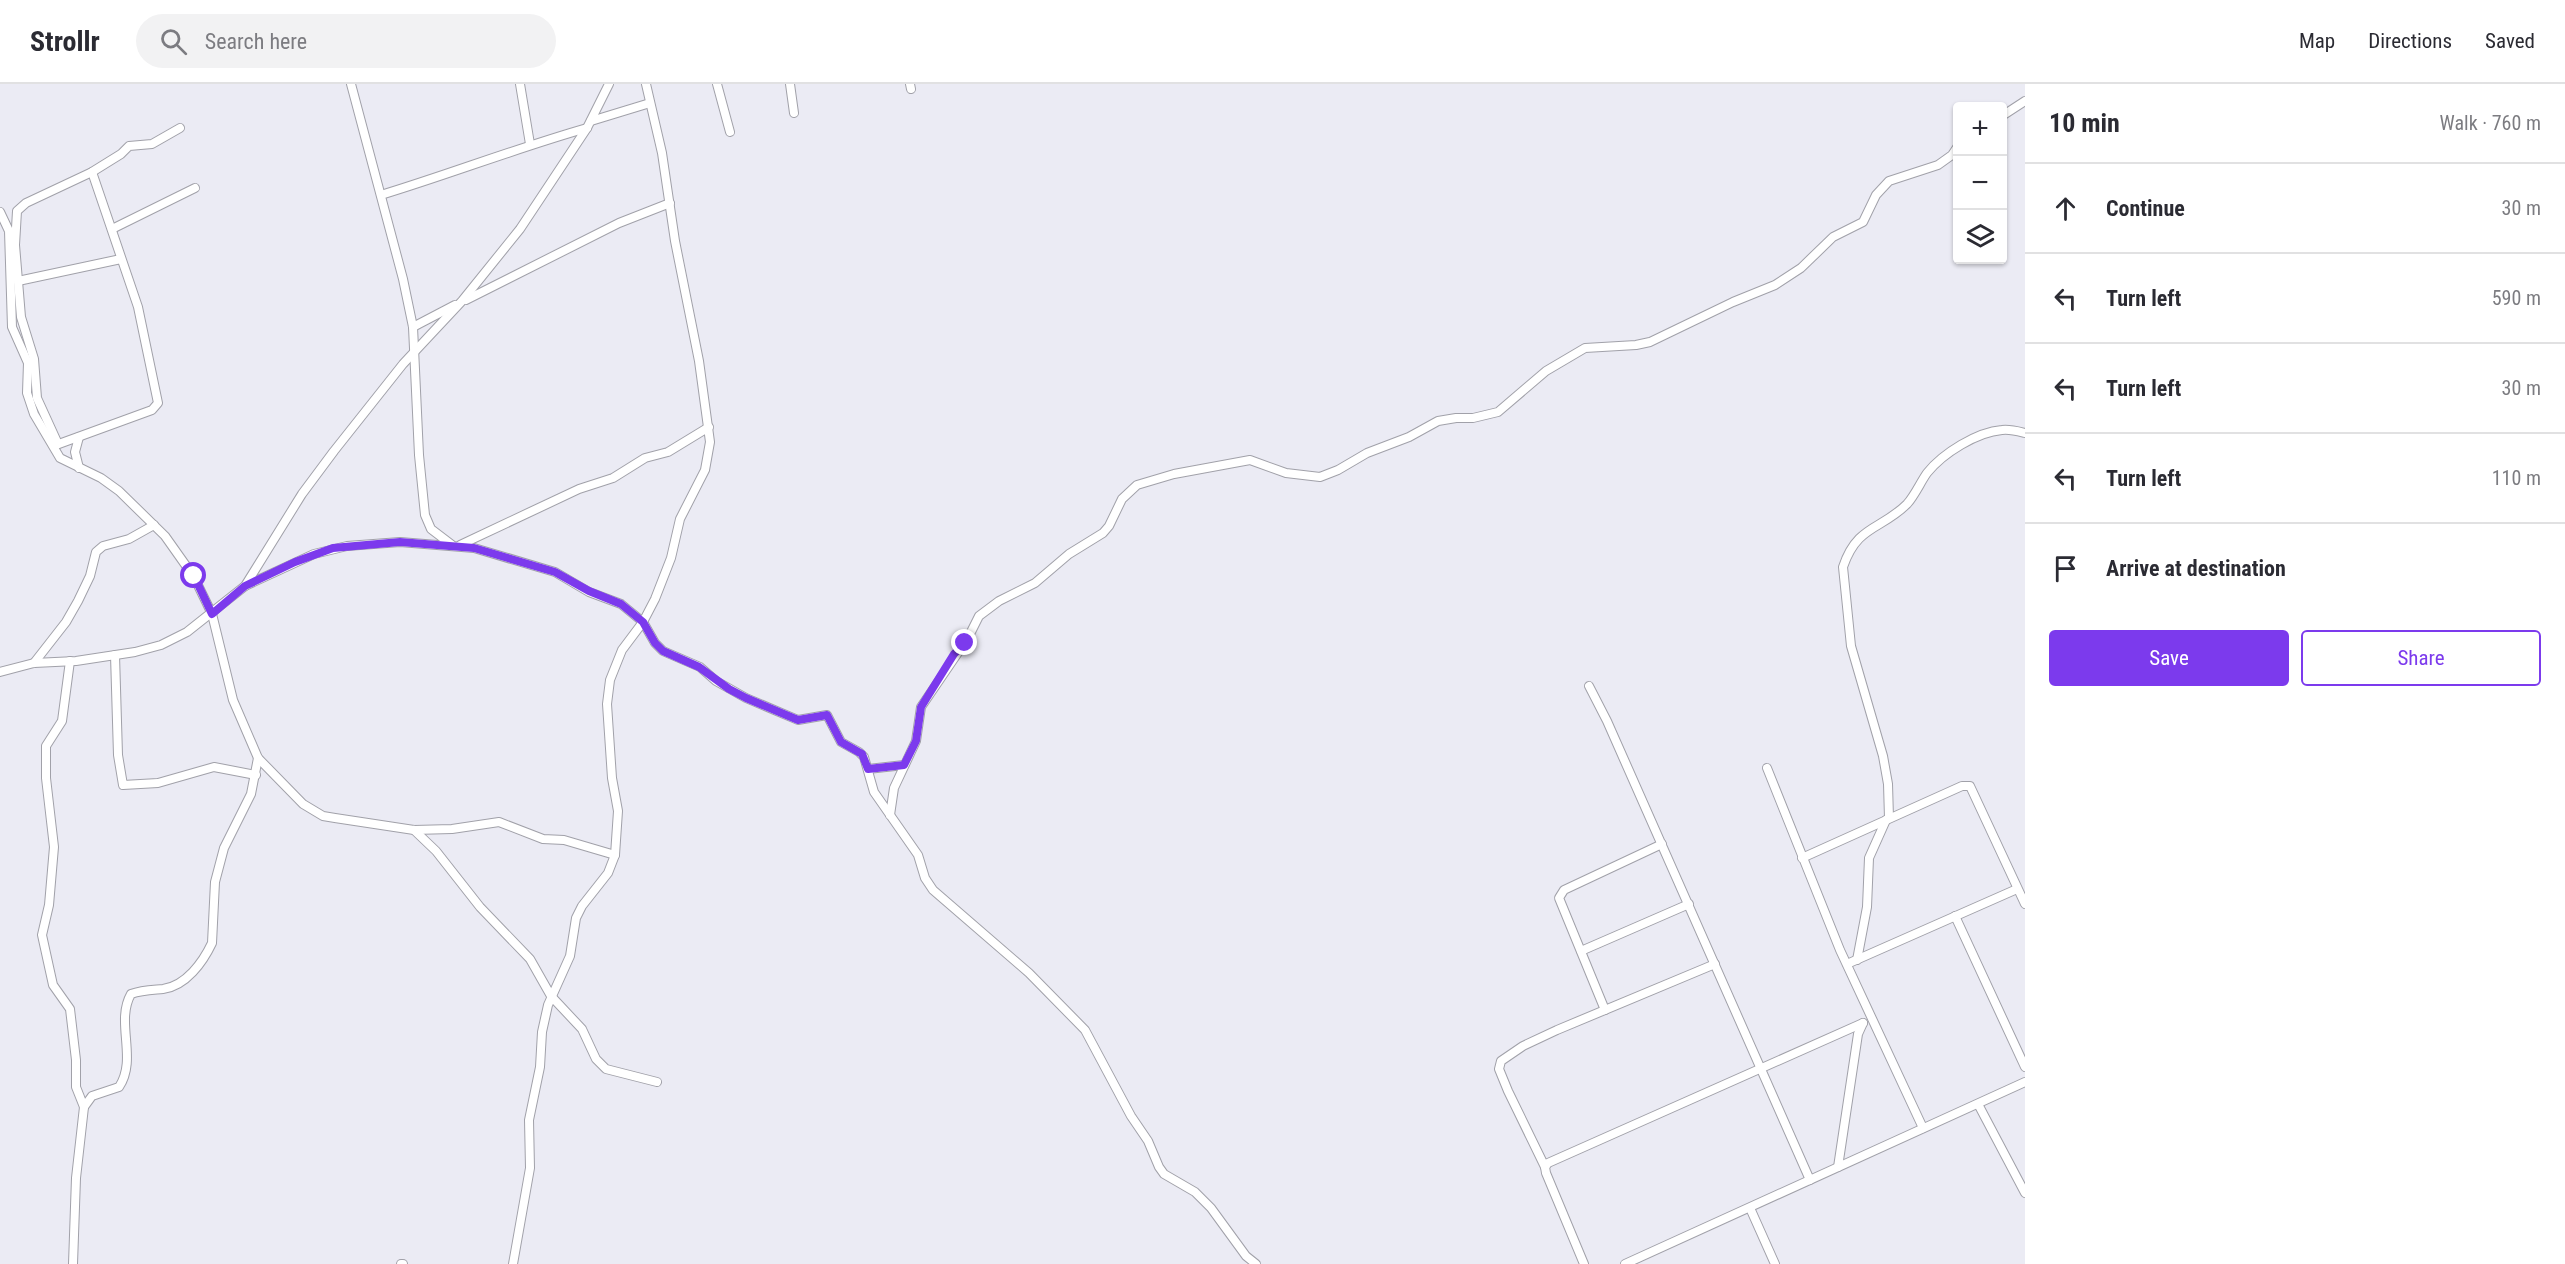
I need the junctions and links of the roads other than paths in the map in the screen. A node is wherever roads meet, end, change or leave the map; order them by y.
1 (351, 84) edge
2 (520, 84) edge
3 (609, 84) edge
4 (646, 84) edge
5 (717, 84) edge
6 (790, 84) edge
7 (2025, 101) edge
8 (650, 103) junction
9 (794, 112) dead end
10 (2007, 113) edge
11 (589, 125) junction
12 (180, 128) dead end
13 (730, 132) dead end
14 (530, 144) junction
15 (1953, 154) edge
16 (92, 172) junction
17 (195, 188) dead end
18 (381, 195) junction
19 (670, 203) junction
20 (0, 212) edge
21 (112, 229) junction
22 (121, 259) junction
23 (18, 280) junction
24 (462, 302) junction
25 (413, 327) junction
26 (415, 352) junction
27 (709, 427) junction
28 (2025, 433) edge
29 (78, 437) junction
30 (55, 445) junction
31 (79, 468) junction
32 (154, 525) junction
33 (455, 545) junction
34 (245, 586) junction
35 (212, 614) junction
36 (643, 622) junction
37 (116, 655) junction
38 (70, 661) junction
39 (34, 663) junction
40 (0, 672) edge
41 (1589, 686) dead end
42 (258, 758) junction
43 (904, 765) junction
44 (1767, 768) dead end
45 (868, 769) junction
46 (256, 775) junction
47 (890, 815) junction
48 (1888, 819) junction
49 (414, 830) junction
50 (1662, 844) junction
51 (615, 855) junction
52 (1802, 858) junction
53 (2017, 889) junction
54 (1689, 904) junction
55 (2025, 904) edge
56 (1955, 916) junction
57 (1581, 951) junction
58 (1857, 960) junction
59 (1715, 964) junction
60 (1847, 964) junction
61 (551, 996) junction
62 (1605, 1010) junction
63 (1872, 1019) junction
64 (1863, 1023) junction
65 (2025, 1067) edge
66 (1761, 1070) junction
67 (657, 1082) dead end
68 (2025, 1082) edge
69 (1978, 1104) junction
70 (84, 1107) junction
71 (1923, 1128) junction
72 (1545, 1167) junction
73 (1838, 1167) junction
74 (1810, 1180) junction
75 (2025, 1193) edge
76 (1750, 1208) junction
77 (73, 1264) edge
78 (513, 1264) edge
79 (1256, 1264) edge
80 (1584, 1264) edge
81 (1625, 1264) edge
82 (1775, 1264) edge

1 - 18 street
2 - 14 street
3 - 11 street
4 - 8 street
5 - 13 street
6 - 9 street
7 - 10 street
8 - 11 street
8 - 19 street
11 - 14 street
11 - 24 street
12 - 16 street
14 - 18 street
15 - 43 street
16 - 21 street
16 - 23 street
17 - 21 street
18 - 25 street
19 - 24 street
19 - 27 street
20 - 30 street
21 - 22 street
22 - 23 street
22 - 29 street
23 - 30 street
24 - 25 street
24 - 26 street
25 - 26 street
26 - 33 street
26 - 34 street
27 - 33 street
27 - 36 street
28 - 48 street
29 - 30 street
29 - 31 street
30 - 31 street
31 - 32 street
32 - 35 street
32 - 39 street
33 - 34 street
33 - 36 street
34 - 35 street
35 - 37 street
35 - 42 street
36 - 45 street
36 - 51 street
37 - 38 street
37 - 46 street
38 - 39 street
38 - 70 street
39 - 40 street
41 - 50 street
42 - 46 street
42 - 49 street
43 - 45 street
43 - 47 street
44 - 52 street
45 - 47 street
46 - 70 street
47 - 79 street
48 - 52 street
48 - 53 street
48 - 58 street
49 - 51 street
49 - 61 street
50 - 54 street
50 - 57 street
51 - 61 street
52 - 60 street
53 - 55 street
53 - 56 street
54 - 57 street
54 - 59 street
56 - 58 street
56 - 65 street
57 - 62 street
58 - 60 street
59 - 62 street
59 - 66 street
60 - 63 street
61 - 67 street
61 - 78 street
62 - 72 street
63 - 64 street
63 - 71 street
64 - 66 street
64 - 73 street
66 - 72 street
66 - 74 street
68 - 69 street
69 - 71 street
69 - 75 street
70 - 77 street
71 - 73 street
72 - 80 street
73 - 74 street
74 - 76 street
76 - 81 street
76 - 82 street

